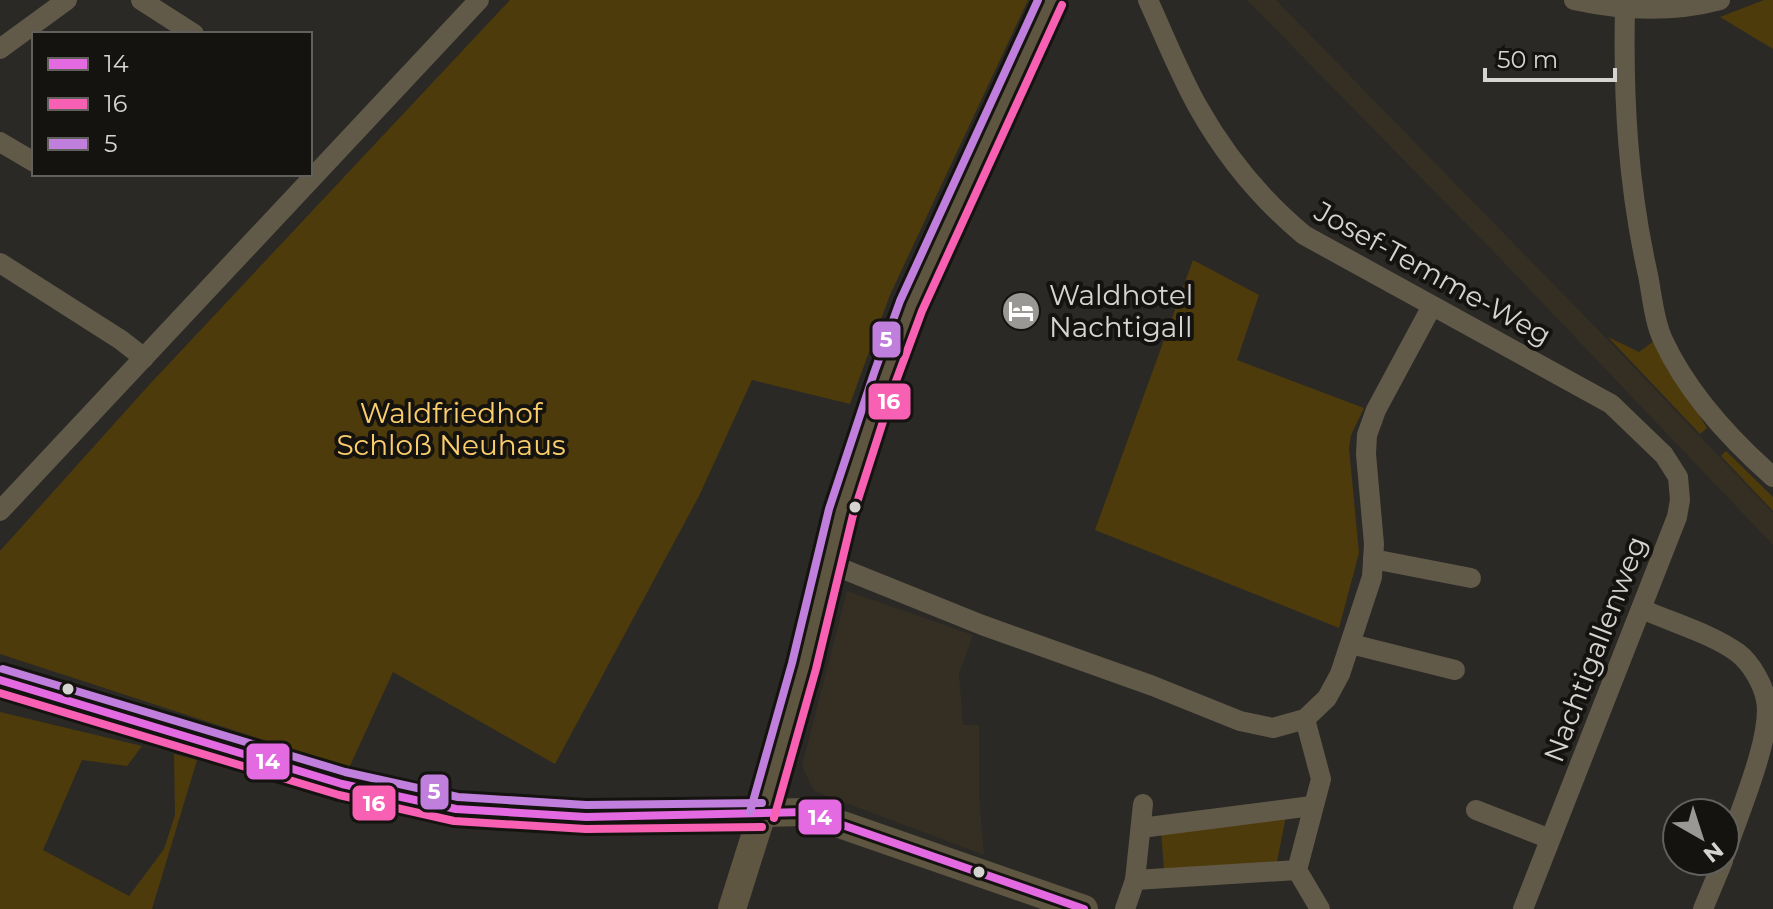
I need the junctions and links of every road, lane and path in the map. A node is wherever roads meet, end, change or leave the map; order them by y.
1 (67, 0) edge
2 (141, 0) edge
3 (479, 0) edge
4 (1051, 0) edge
5 (1148, 0) edge
6 (1574, 0) edge
7 (1720, 0) edge
8 (1625, 9) junction
9 (36, 32) edge
10 (191, 32) edge
11 (28, 40) edge
12 (0, 49) edge
13 (0, 142) edge
14 (32, 161) edge
15 (0, 263) edge
16 (1432, 306) junction
17 (144, 358) junction
18 (1678, 477) joint
19 (1773, 477) edge
20 (0, 511) edge
21 (1373, 559) junction
22 (828, 563) junction
23 (1471, 578) dead end
24 (1642, 609) junction
25 (1351, 644) junction
26 (1455, 670) dead end
27 (0, 680) edge
28 (1305, 719) junction
29 (1143, 804) dead end
30 (1312, 806) junction
31 (1741, 807) edge
32 (1476, 810) dead end
33 (762, 815) junction
34 (1141, 828) junction
35 (1550, 839) junction
36 (1297, 870) junction
37 (1716, 877) edge
38 (1135, 880) junction
39 (732, 909) edge
40 (1084, 909) edge
41 (1125, 909) edge
42 (1320, 909) edge
43 (1523, 909) edge
44 (1703, 909) edge

1 - 9 street
2 - 10 street
3 - 17 street
4 - 22 main road
5 - 16 street, Josef-Temme-Weg
6 - 8 street
7 - 8 street
8 - 19 street
11 - 12 street
13 - 14 street
15 - 17 street
16 - 18 street, Josef-Temme-Weg
16 - 21 street
17 - 20 street
18 - 24 street, Nachtigallenweg
21 - 23 street
21 - 25 street
22 - 28 street
22 - 33 main road
24 - 31 street
24 - 35 street, Nachtigallenweg
25 - 26 street
25 - 28 street
27 - 33 main road
28 - 30 street
29 - 34 street
30 - 34 street
30 - 36 street
32 - 35 street
33 - 39 main road
33 - 40 main road
34 - 38 street
35 - 43 street, Nachtigallenweg
36 - 38 street
36 - 42 street
37 - 44 street
38 - 41 street

